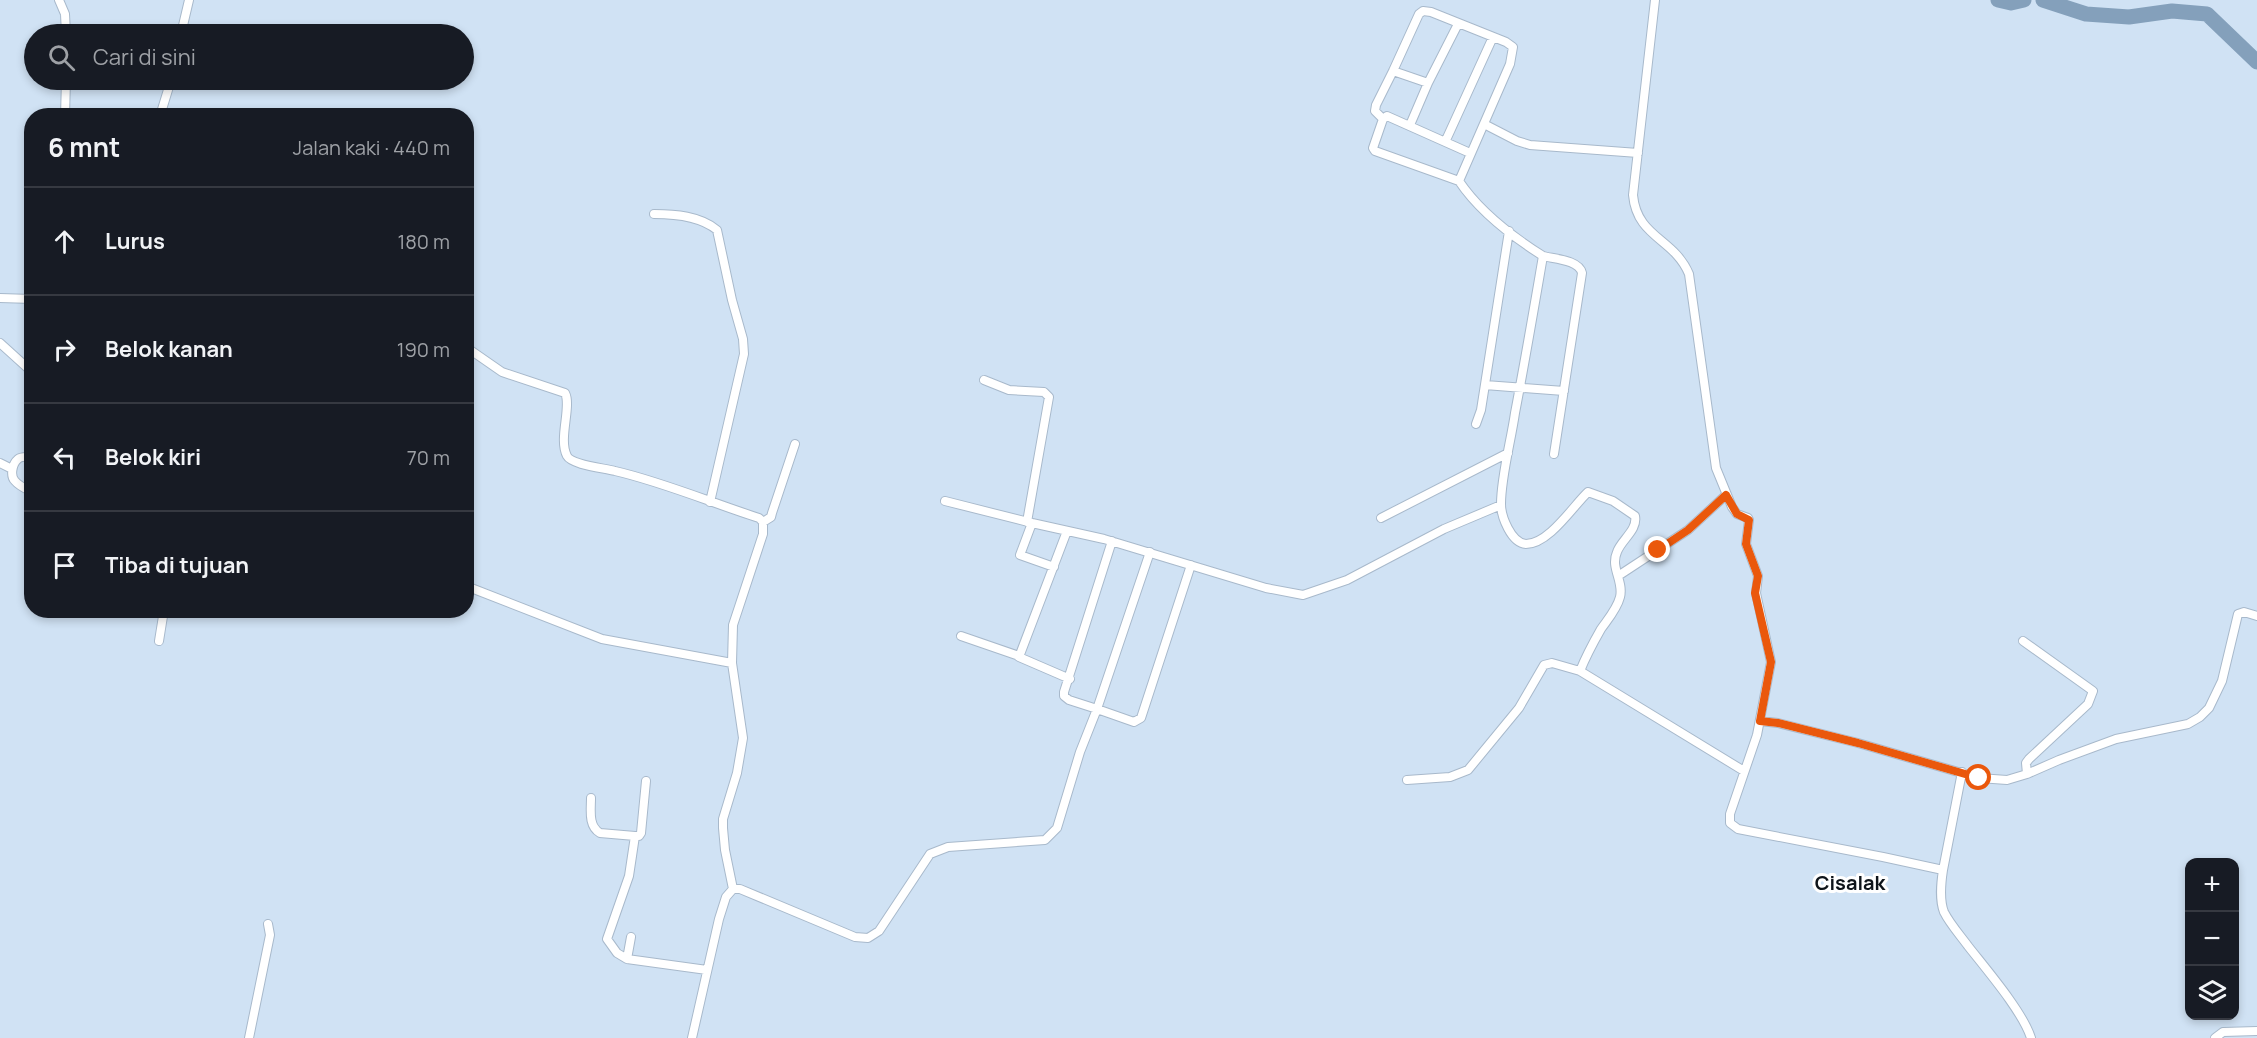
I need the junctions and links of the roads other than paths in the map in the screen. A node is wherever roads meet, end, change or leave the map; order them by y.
1 (59, 0) edge
2 (189, 0) edge
3 (1655, 0) edge
4 (66, 24) edge
5 (183, 24) edge
6 (1458, 24) junction
7 (1493, 37) junction
8 (1393, 71) junction
9 (1428, 84) junction
10 (66, 90) edge
11 (168, 90) edge
12 (65, 108) edge
13 (162, 108) edge
14 (1383, 120) junction
15 (1484, 124) junction
16 (1410, 125) junction
17 (1446, 140) junction
18 (1470, 153) junction
19 (1638, 153) junction
20 (1460, 181) junction
21 (654, 214) dead end
22 (1509, 231) junction
23 (1543, 256) junction
24 (0, 298) edge
25 (24, 299) edge
26 (0, 343) edge
27 (474, 353) edge
28 (24, 365) edge
29 (984, 380) dead end
30 (1485, 385) junction
31 (1520, 388) junction
32 (1564, 391) junction
33 (1476, 424) dead end
34 (795, 444) dead end
35 (1508, 453) junction
36 (1554, 454) dead end
37 (24, 457) edge
38 (0, 463) edge
39 (12, 469) junction
40 (24, 487) edge
41 (1726, 495) junction
42 (945, 501) dead end
43 (710, 502) junction
44 (1501, 505) junction
45 (1381, 518) dead end
46 (763, 522) junction
47 (1029, 523) junction
48 (1067, 531) junction
49 (1113, 541) junction
50 (1150, 552) junction
51 (1191, 565) junction
52 (1054, 567) junction
53 (1618, 576) junction
54 (474, 589) edge
55 (2257, 616) edge
56 (163, 618) edge
57 (961, 636) dead end
58 (159, 640) dead end
59 (2023, 640) dead end
60 (1019, 656) junction
61 (732, 663) junction
62 (1580, 671) junction
63 (1070, 678) junction
64 (1097, 709) junction
65 (1760, 721) junction
66 (1744, 771) junction
67 (1962, 772) junction
68 (2027, 774) junction
69 (1407, 780) dead end
70 (646, 781) dead end
71 (591, 798) dead end
72 (636, 836) junction
73 (1943, 870) junction
74 (733, 889) junction
75 (268, 924) dead end
76 (631, 937) dead end
77 (627, 959) junction
78 (707, 970) junction
79 (2257, 1031) edge
80 (249, 1038) edge
81 (693, 1038) edge
82 (2031, 1038) edge
83 (2215, 1038) edge

1 - 4 street
2 - 5 street
3 - 19 street
6 - 7 street
6 - 8 street
6 - 9 street
7 - 15 street
7 - 17 street
8 - 9 street
8 - 14 street
9 - 16 street
10 - 12 street
11 - 13 street
14 - 16 street
14 - 20 street
15 - 18 street
15 - 19 street
16 - 17 street
17 - 18 street
18 - 20 street
19 - 41 street
20 - 22 street
21 - 43 street
22 - 23 street
22 - 30 street
23 - 31 street
23 - 32 street
24 - 25 street
26 - 28 street
27 - 43 street
29 - 47 street
30 - 31 street
30 - 33 street
31 - 32 street
31 - 35 street
32 - 36 street
34 - 46 street
35 - 44 street
35 - 45 street
37 - 39 street
38 - 39 street
39 - 40 street
41 - 53 street
41 - 65 street
42 - 47 street
43 - 46 street
44 - 51 street
44 - 53 street
46 - 61 street
47 - 48 street
47 - 52 street
48 - 49 street
48 - 52 street
49 - 50 street
49 - 63 street
50 - 51 street
50 - 64 street
51 - 64 street
52 - 60 street
53 - 62 street
54 - 61 street
55 - 68 street
56 - 58 street
57 - 60 street
59 - 68 street
60 - 63 street
61 - 74 street
62 - 66 street
62 - 69 street
63 - 64 street
64 - 74 street
65 - 66 street
65 - 67 street
66 - 73 street
67 - 68 street
67 - 73 street
70 - 72 street
71 - 72 street
72 - 77 street
73 - 82 street
74 - 78 street
75 - 80 street
76 - 77 street
77 - 78 street
78 - 81 street
79 - 83 street

